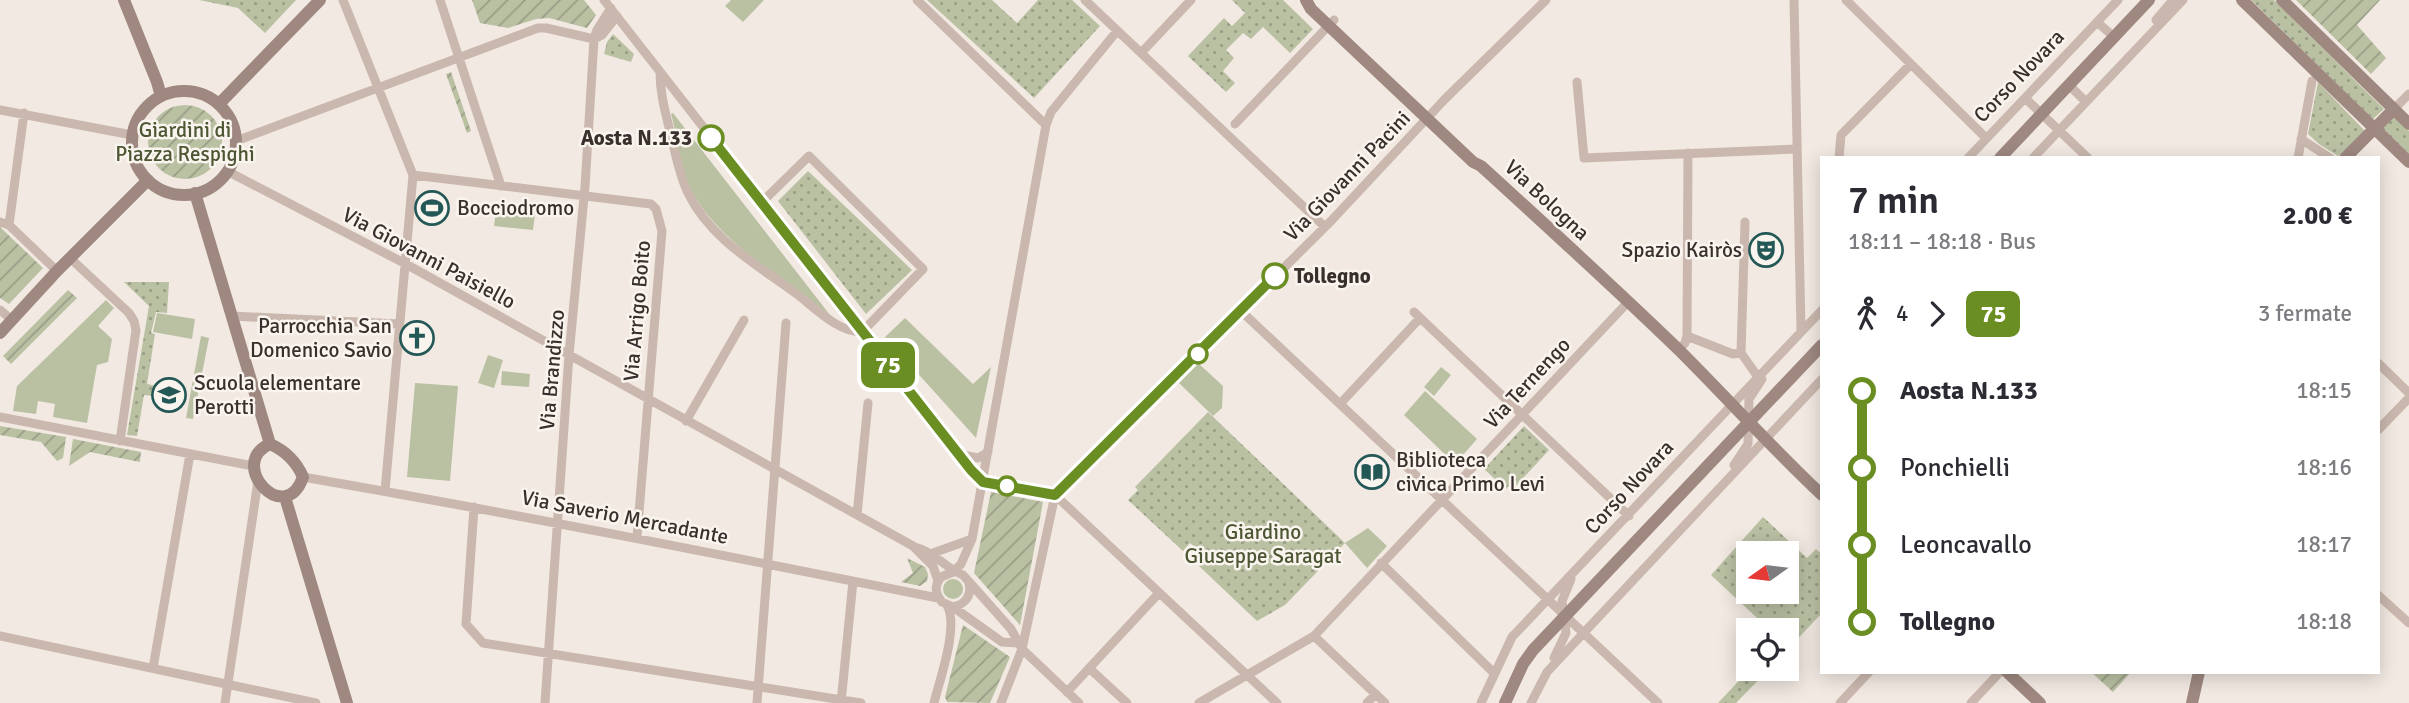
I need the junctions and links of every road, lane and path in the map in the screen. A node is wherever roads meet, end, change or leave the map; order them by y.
1 (124, 0) edge
2 (320, 0) edge
3 (343, 0) edge
4 (440, 0) edge
5 (917, 0) edge
6 (1085, 0) edge
7 (1191, 0) edge
8 (1309, 0) edge
9 (1546, 0) edge
10 (1794, 0) edge
11 (1846, 0) edge
12 (2118, 0) edge
13 (2149, 0) edge
14 (2173, 0) edge
15 (2183, 0) edge
16 (2242, 0) edge
17 (2283, 0) edge
18 (611, 8) edge
19 (1331, 22) junction
20 (2098, 22) junction
21 (1117, 31) junction
22 (2114, 37) junction
23 (594, 39) junction
24 (2140, 45) junction
25 (1141, 52) junction
26 (461, 58) junction
27 (1911, 64) junction
28 (660, 72) junction
29 (2312, 81) dead end
30 (1577, 82) dead end
31 (2069, 85) junction
32 (379, 89) junction
33 (2409, 94) edge
34 (160, 96) junction
35 (2025, 98) junction
36 (2086, 102) junction
37 (219, 104) junction
38 (2394, 109) junction
39 (0, 110) edge
40 (24, 113) junction
41 (2042, 114) junction
42 (1429, 116) junction
43 (1235, 124) dead end
44 (2409, 124) edge
45 (1046, 125) junction
46 (2374, 129) junction
47 (2059, 130) junction
48 (132, 135) junction
49 (1986, 138) junction
50 (2301, 139) junction
51 (236, 141) junction
52 (1796, 149) junction
53 (1688, 153) junction
54 (1839, 156) edge
55 (1970, 156) edge
56 (2002, 156) edge
57 (2035, 156) edge
58 (2086, 156) edge
59 (2298, 156) edge
60 (2327, 156) edge
61 (2347, 156) edge
62 (2409, 162) edge
63 (227, 171) junction
64 (413, 174) junction
65 (148, 180) junction
66 (501, 186) junction
67 (195, 194) junction
68 (584, 195) junction
69 (761, 203) junction
70 (1745, 222) dead end
71 (5, 224) edge
72 (1325, 227) junction
73 (70, 258) junction
74 (404, 263) junction
75 (57, 271) junction
76 (1628, 302) junction
77 (0, 310) edge
78 (1241, 311) junction
79 (1820, 312) edge
80 (233, 316) junction
81 (12, 320) junction
82 (744, 320) dead end
83 (786, 323) dead end
84 (399, 324) junction
85 (1801, 331) junction
86 (862, 332) junction
87 (0, 333) edge
88 (1687, 336) junction
89 (1820, 347) edge
90 (1678, 350) junction
91 (1741, 354) junction
92 (569, 355) junction
93 (1774, 360) junction
94 (2380, 365) edge
95 (1758, 377) junction
96 (1820, 381) edge
97 (2409, 393) edge
98 (647, 397) junction
99 (2409, 398) edge
100 (868, 402) dead end
101 (1340, 404) junction
102 (1733, 405) junction
103 (1521, 414) junction
104 (0, 417) edge
105 (686, 421) junction
106 (1748, 422) junction
107 (2380, 428) edge
108 (1764, 440) junction
109 (120, 441) junction
110 (270, 444) junction
111 (989, 451) junction
112 (190, 454) junction
113 (958, 454) junction
114 (253, 466) junction
115 (774, 470) junction
116 (303, 477) junction
117 (258, 481) junction
118 (983, 482) junction
119 (1724, 482) junction
120 (385, 491) junction
121 (1820, 493) edge
122 (1055, 495) junction
123 (285, 497) junction
124 (1442, 500) junction
125 (474, 508) junction
126 (857, 515) junction
127 (1629, 516) junction
128 (558, 523) junction
129 (637, 537) junction
130 (972, 539) junction
131 (913, 547) junction
132 (933, 553) junction
133 (1381, 563) junction
134 (767, 565) junction
135 (953, 572) junction
136 (1574, 573) junction
137 (853, 581) junction
138 (938, 581) junction
139 (969, 583) junction
140 (1159, 593) junction
141 (2380, 597) edge
142 (938, 598) junction
143 (1548, 600) junction
144 (950, 606) junction
145 (1565, 617) junction
146 (2409, 623) edge
147 (1583, 633) junction
148 (0, 636) edge
149 (1314, 636) junction
150 (1020, 646) junction
151 (549, 653) junction
152 (153, 668) junction
153 (1088, 668) junction
154 (1547, 672) junction
155 (1494, 673) junction
156 (1867, 674) edge
157 (1998, 674) edge
158 (2009, 674) edge
159 (2199, 674) edge
160 (1248, 675) junction
161 (228, 685) junction
162 (758, 687) junction
163 (1067, 692) junction
164 (1376, 694) junction
165 (841, 702) edge
166 (225, 703) edge
167 (316, 703) edge
168 (347, 703) edge
169 (545, 703) edge
170 (757, 703) edge
171 (861, 703) edge
172 (934, 703) edge
173 (1001, 703) edge
174 (1079, 703) edge
175 (1127, 703) edge
176 (1199, 703) edge
177 (1277, 703) edge
178 (1367, 703) edge
179 (1385, 703) edge
180 (1481, 703) edge
181 (1505, 703) edge
182 (1531, 703) edge
183 (1658, 703) edge
184 (1840, 703) edge
185 (1971, 703) edge
186 (2040, 703) edge
187 (2192, 703) edge

1 - 34 street
2 - 37 street
3 - 32 street
4 - 26 street
5 - 45 street
6 - 21 street
7 - 25 street
8 - 19 street, Via Bologna
9 - 42 street, Via Giovanni Pacini
10 - 52 street
11 - 27 street
12 - 20 street, Corso Novara
13 - 22 street, Corso Novara
14 - 24 street
15 - 24 street
16 - 46 street
17 - 38 street
18 - 23 street
18 - 28 street
19 - 42 street, Via Bologna
19 - 43 street
20 - 22 street
20 - 35 street, Corso Novara
21 - 25 street
21 - 45 street
22 - 31 street, Corso Novara
23 - 26 street
23 - 68 street, Via Brandizzo
24 - 36 street
25 - 72 street
26 - 32 street
26 - 66 street
27 - 49 street
27 - 54 street
28 - 69 street
28 - 86 street
29 - 50 street
30 - 53 street
31 - 36 street, Corso Novara
31 - 41 street, Corso Novara
32 - 51 street
32 - 64 street
33 - 38 street
34 - 37 street
34 - 48 street
35 - 41 street
35 - 49 street, Corso Novara
36 - 47 street
37 - 51 street
38 - 44 street
38 - 46 street
39 - 40 street
40 - 48 street
40 - 71 street
41 - 47 street
41 - 56 street, Corso Novara
42 - 72 street, Via Giovanni Pacini
42 - 76 street, Via Bologna
45 - 111 street
46 - 61 street
46 - 62 street
47 - 57 street
47 - 58 street
48 - 65 street
49 - 55 street, Corso Novara
50 - 59 street
50 - 60 street
51 - 63 street
52 - 53 street
52 - 85 street
53 - 88 street
63 - 67 street
63 - 74 street, Via Giovanni Paisiello
64 - 66 street, Via Arrigo Boito
64 - 74 street
65 - 67 street
65 - 73 street
66 - 68 street, Via Arrigo Boito
67 - 80 street
68 - 92 street, Via Brandizzo
68 - 98 street, Via Arrigo Boito
69 - 86 street
69 - 86 street
70 - 91 street
71 - 75 street
72 - 78 street, Via Giovanni Pacini
73 - 75 street
73 - 109 street
74 - 84 street
74 - 92 street, Via Giovanni Paisiello
75 - 81 street
76 - 90 street, Via Bologna
76 - 103 street, Via Ternengo
77 - 81 street
78 - 101 street
78 - 122 street, Via Giovanni Pacini
79 - 85 street, Corso Novara
80 - 84 street
80 - 110 street
81 - 87 street
82 - 105 street
83 - 115 street
84 - 120 street
85 - 93 street, Corso Novara
86 - 113 street
88 - 90 street
88 - 91 street
89 - 106 street, Corso Novara
90 - 102 street, Via Bologna
91 - 95 street
92 - 98 street, Via Giovanni Paisiello
92 - 128 street, Via Brandizzo
93 - 95 street, Corso Novara
93 - 106 street
94 - 97 street
95 - 102 street, Corso Novara
96 - 108 street
98 - 105 street, Via Giovanni Paisiello
98 - 129 street, Via Arrigo Boito
99 - 107 street
100 - 126 street
101 - 103 street
101 - 124 street
102 - 106 street, Via Bologna
102 - 127 street, Corso Novara
103 - 124 street, Via Ternengo
103 - 127 street
104 - 109 street
105 - 115 street, Via Giovanni Paisiello
106 - 108 street, Via Bologna
106 - 119 street
106 - 145 street, Corso Novara
108 - 119 street
108 - 121 street, Via Bologna
109 - 112 street
110 - 114 street
110 - 116 street
111 - 113 street
111 - 118 street
112 - 114 street
112 - 152 street
113 - 118 street
114 - 117 street
115 - 126 street, Via Giovanni Paisiello
115 - 134 street
116 - 120 street, Via Saverio Mercadante
116 - 123 street
117 - 123 street
117 - 161 street
118 - 122 street
118 - 130 street
119 - 147 street
120 - 125 street, Via Saverio Mercadante
122 - 140 street
122 - 150 street
123 - 168 street
124 - 133 street, Via Ternengo
124 - 143 street
125 - 128 street, Via Saverio Mercadante
125 - 151 street
126 - 131 street, Via Giovanni Paisiello
127 - 136 street, Corso Novara
128 - 129 street, Via Saverio Mercadante
128 - 151 street, Via Brandizzo
129 - 134 street, Via Saverio Mercadante
130 - 132 street
130 - 135 street
131 - 132 street, Via Giovanni Paisiello
131 - 138 street, Via Giovanni Paisiello
132 - 135 street, Via Giovanni Paisiello
133 - 149 street, Via Ternengo
133 - 155 street
134 - 137 street, Via Saverio Mercadante
134 - 162 street
135 - 138 street
135 - 139 street
136 - 143 street, Corso Novara
136 - 145 street
137 - 142 street, Via Saverio Mercadante
137 - 165 street
138 - 142 street
139 - 144 street
139 - 150 street
140 - 153 street
140 - 160 street
141 - 146 street
142 - 144 street
143 - 145 street
143 - 155 street, Corso Novara
144 - 150 street
144 - 172 street
145 - 147 street
145 - 154 street
145 - 181 street, Corso Novara
147 - 154 street
147 - 183 street
148 - 152 street
149 - 160 street, Via Ternengo
149 - 164 street
150 - 163 street
150 - 173 street
151 - 162 street
151 - 169 street, Via Brandizzo
152 - 161 street
153 - 163 street
153 - 175 street
154 - 182 street
155 - 180 street, Corso Novara
156 - 184 street
157 - 185 street
158 - 186 street
159 - 187 street
160 - 176 street, Via Ternengo
160 - 177 street
161 - 166 street
161 - 167 street
162 - 165 street
162 - 170 street
163 - 174 street
164 - 178 street
164 - 179 street
165 - 171 street

